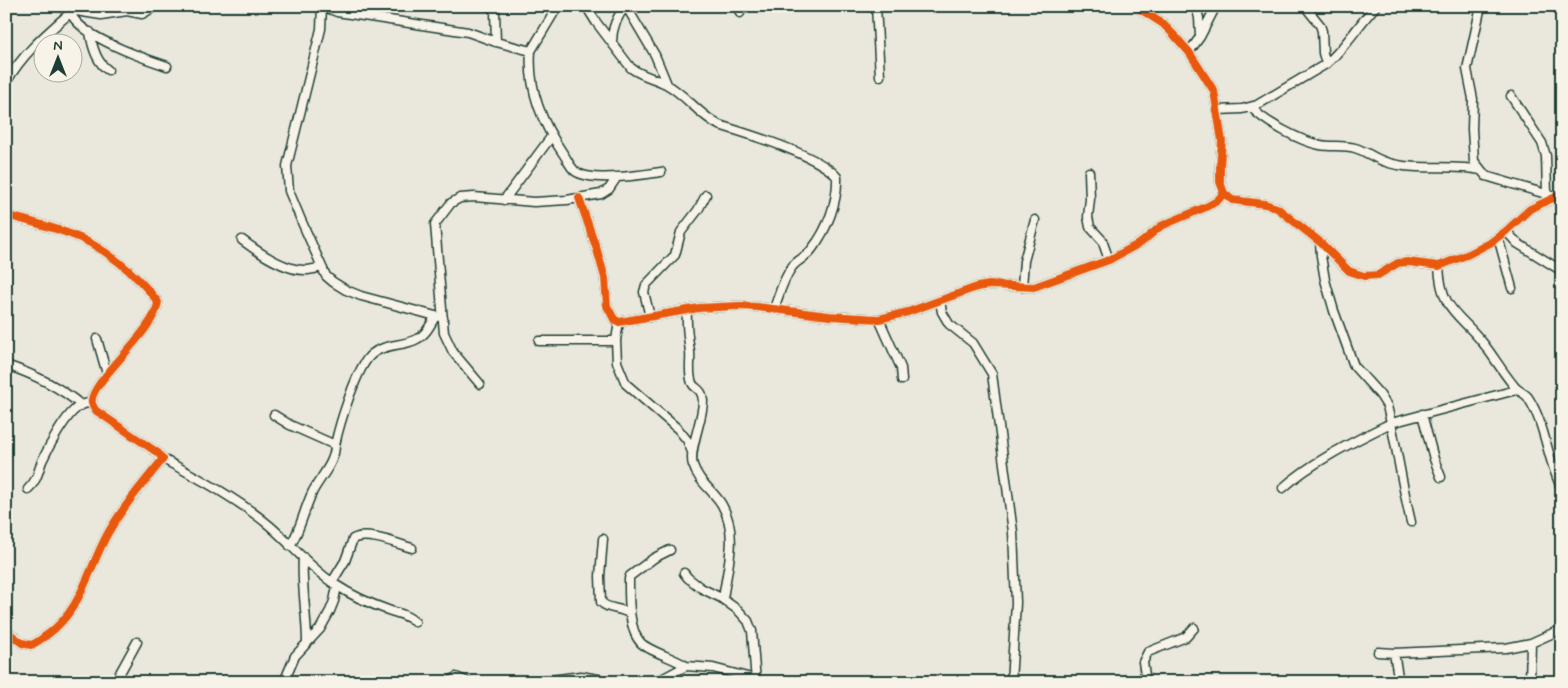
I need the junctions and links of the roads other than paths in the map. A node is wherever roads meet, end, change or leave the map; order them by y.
1 (156, 6) edge
2 (322, 6) edge
3 (490, 6) edge
4 (558, 6) edge
5 (586, 6) edge
6 (626, 6) edge
7 (876, 6) edge
8 (1196, 6) edge
9 (1216, 6) edge
10 (1307, 6) edge
11 (1376, 6) edge
12 (1481, 6) edge
13 (1140, 7) edge
14 (70, 10) edge
15 (90, 32) junction
16 (1200, 37) junction
17 (496, 42) junction
18 (612, 42) junction
19 (531, 51) junction
20 (1189, 52) junction
21 (1326, 64) junction
22 (167, 66) dead end
23 (108, 70) dead end
24 (880, 76) dead end
25 (6, 83) edge
26 (667, 84) junction
27 (1511, 96) dead end
28 (1251, 106) junction
29 (1217, 110) junction
30 (551, 137) junction
31 (1480, 170) junction
32 (661, 172) dead end
33 (1089, 172) dead end
34 (617, 177) junction
35 (1224, 193) junction
36 (1547, 194) junction
37 (706, 195) dead end
38 (1559, 195) edge
39 (579, 198) junction
40 (504, 200) junction
41 (6, 215) edge
42 (1035, 220) dead end
43 (1506, 232) junction
44 (1498, 237) junction
45 (242, 240) dead end
46 (1320, 242) junction
47 (1109, 260) junction
48 (1439, 266) junction
49 (322, 267) junction
50 (1562, 271) edge
51 (1022, 287) junction
52 (1512, 288) dead end
53 (940, 301) junction
54 (774, 309) junction
55 (687, 310) junction
56 (650, 317) junction
57 (439, 318) junction
58 (879, 319) junction
59 (619, 322) junction
60 (97, 339) dead end
61 (616, 340) junction
62 (539, 341) dead end
63 (6, 366) edge
64 (107, 374) junction
65 (902, 380) dead end
66 (480, 384) dead end
67 (1516, 390) junction
68 (91, 403) junction
69 (81, 405) junction
70 (1422, 414) junction
71 (274, 415) dead end
72 (1391, 423) junction
73 (335, 445) junction
74 (692, 452) junction
75 (163, 458) junction
76 (1559, 475) edge
77 (1441, 477) dead end
78 (1283, 488) dead end
79 (28, 489) dead end
80 (1562, 489) edge
81 (1411, 522) dead end
82 (603, 539) dead end
83 (290, 546) junction
84 (412, 548) dead end
85 (670, 550) dead end
86 (303, 557) junction
87 (684, 573) dead end
88 (334, 584) junction
89 (723, 599) junction
90 (630, 614) junction
91 (415, 622) dead end
92 (1194, 628) dead end
93 (1562, 629) edge
94 (6, 631) edge
95 (137, 642) dead end
96 (307, 643) junction
97 (1531, 643) junction
98 (1378, 652) dead end
99 (1394, 653) junction
100 (686, 666) junction
101 (755, 680) edge
102 (115, 682) edge
103 (284, 682) edge
104 (450, 682) edge
105 (468, 682) edge
106 (536, 682) edge
107 (614, 682) edge
108 (656, 682) edge
109 (1011, 682) edge
110 (1146, 682) edge
111 (1399, 682) edge
112 (1530, 682) edge

1 - 14 street
2 - 17 street
2 - 49 street
3 - 17 street
4 - 19 street
5 - 18 street
6 - 18 street
6 - 26 street
7 - 24 street
8 - 16 street
9 - 16 street
10 - 21 street
11 - 21 street
12 - 31 street
13 - 20 street
14 - 15 street
14 - 25 street
15 - 22 street
15 - 23 street
16 - 20 street
17 - 19 street
18 - 26 street
19 - 30 street
20 - 29 street
21 - 28 street
26 - 54 street
27 - 36 street
28 - 29 street
28 - 31 street
29 - 35 street
30 - 34 street
30 - 40 street
31 - 36 street
32 - 34 street
33 - 47 street
34 - 39 street
35 - 46 street
35 - 47 street
36 - 38 street
37 - 56 street
38 - 43 street
39 - 40 street
39 - 59 street
40 - 57 street
41 - 64 street
42 - 51 street
43 - 44 street
43 - 50 street
44 - 48 street
44 - 52 street
45 - 49 street
46 - 48 street
46 - 72 street
47 - 51 street
48 - 67 street
49 - 57 street
51 - 53 street
53 - 58 street
53 - 109 street
54 - 55 street
54 - 58 street
55 - 56 street
55 - 74 street
56 - 59 street
57 - 66 street
57 - 73 street
58 - 65 street
59 - 61 street
60 - 64 street
61 - 62 street
61 - 74 street
63 - 69 street
64 - 68 street
67 - 70 street
67 - 76 street
68 - 69 street
68 - 75 street
69 - 79 street
70 - 72 street
70 - 77 street
71 - 73 street
72 - 78 street
72 - 81 street
73 - 83 street
74 - 89 street
75 - 83 street
75 - 94 street
76 - 80 street
82 - 90 street
83 - 86 street
84 - 88 street
85 - 90 street
86 - 88 street
86 - 96 street
87 - 89 street
88 - 91 street
88 - 96 street
89 - 101 street
90 - 100 street
92 - 110 street
93 - 97 street
95 - 102 street
96 - 103 street
97 - 99 street
97 - 112 street
98 - 99 street
99 - 111 street
100 - 101 street
100 - 108 street
104 - 105 street
106 - 107 street

